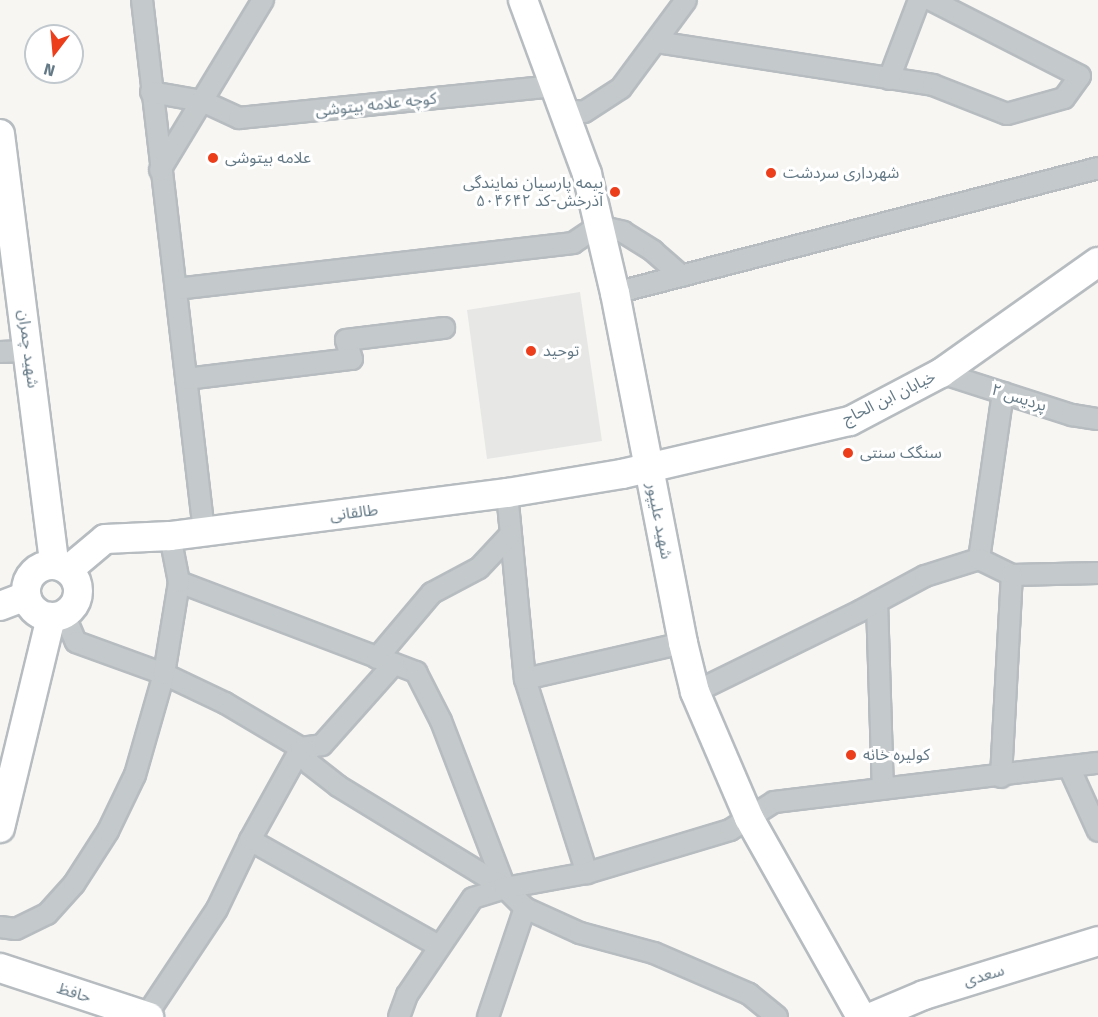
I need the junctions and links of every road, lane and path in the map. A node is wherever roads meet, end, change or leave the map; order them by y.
1 (142, 0) edge
2 (263, 0) edge
3 (522, 0) edge
4 (686, 0) edge
5 (920, 0) edge
6 (931, 0) edge
7 (656, 42) junction
8 (889, 80) junction
9 (151, 92) junction
10 (559, 98) junction
11 (202, 101) junction
12 (0, 134) edge
13 (1098, 168) edge
14 (160, 170) junction
15 (598, 226) junction
16 (1098, 262) edge
17 (682, 276) junction
18 (176, 289) junction
19 (615, 293) junction
20 (444, 328) dead end
21 (14, 351) edge
22 (940, 373) junction
23 (186, 379) junction
24 (1003, 393) junction
25 (1098, 419) edge
26 (649, 466) junction
27 (507, 493) junction
28 (204, 532) junction
29 (510, 535) junction
30 (170, 536) junction
31 (978, 559) junction
32 (61, 567) junction
33 (1098, 573) edge
34 (1012, 575) junction
35 (179, 582) junction
36 (26, 596) junction
37 (877, 602) junction
38 (0, 606) edge
39 (57, 616) junction
40 (683, 643) junction
41 (386, 661) junction
42 (164, 674) junction
43 (525, 679) junction
44 (695, 692) junction
45 (301, 748) junction
46 (1098, 763) edge
47 (1069, 768) junction
48 (1001, 777) junction
49 (882, 789) junction
50 (748, 818) junction
51 (0, 828) edge
52 (1098, 831) edge
53 (250, 840) junction
54 (587, 873) junction
55 (506, 888) junction
56 (525, 908) junction
57 (0, 927) edge
58 (1098, 941) edge
59 (439, 946) junction
60 (0, 968) edge
61 (148, 1017) edge
62 (399, 1017) edge
63 (488, 1017) edge
64 (777, 1017) edge
65 (861, 1017) edge
66 (872, 1017) edge

1 - 9 street
2 - 11 street
3 - 10 main road, شهید علیپور
4 - 7 street, کوچه علامه بیتوشی
5 - 8 street
6 - 8 street
7 - 8 street
7 - 10 street, کوچه علامه بیتوشی
9 - 11 street, کوچه علامه بیتوشی
9 - 14 street
10 - 11 street, کوچه علامه بیتوشی
10 - 15 main road, شهید علیپور
11 - 14 street
12 - 21 main road, شهید چمران
13 - 17 street
14 - 18 street
15 - 17 street
15 - 18 street
15 - 19 main road, شهید علیپور
16 - 22 main road, خیابان ابن الحاج
17 - 19 street
18 - 23 street
19 - 26 main road, شهید علیپور
20 - 23 street
21 - 32 main road, شهید چمران
22 - 24 street, پردیس ۲
22 - 26 main road, خیابان ابن الحاج
23 - 28 street
24 - 25 street, پردیس ۲
24 - 31 street
26 - 27 main road, طالقانی
26 - 40 main road, شهید علیپور
27 - 28 main road, طالقانی
27 - 29 street
28 - 30 main road, طالقانی
29 - 41 street
29 - 43 street
30 - 32 main road, طالقانی
30 - 35 street
31 - 34 street
31 - 37 street
32 - 36 main road
32 - 39 main road
33 - 34 street
34 - 48 street
35 - 41 street
35 - 42 street
36 - 38 main road
36 - 39 main road
37 - 44 street
37 - 49 street
39 - 42 street
39 - 51 main road
40 - 43 street
40 - 44 main road, شهید علیپور
41 - 45 street
41 - 55 street
42 - 45 street
42 - 57 street
43 - 54 street
44 - 50 main road, شهید علیپور
45 - 53 street
45 - 55 street
46 - 47 street
47 - 48 street
47 - 52 street
48 - 49 street
49 - 50 street
50 - 54 street
50 - 65 main road, شهید علیپور
53 - 59 street
53 - 61 street
54 - 55 street
55 - 56 street
55 - 59 street
56 - 63 street
56 - 64 street
58 - 66 main road, سعدی
59 - 62 street
60 - 61 main road, حافظ

